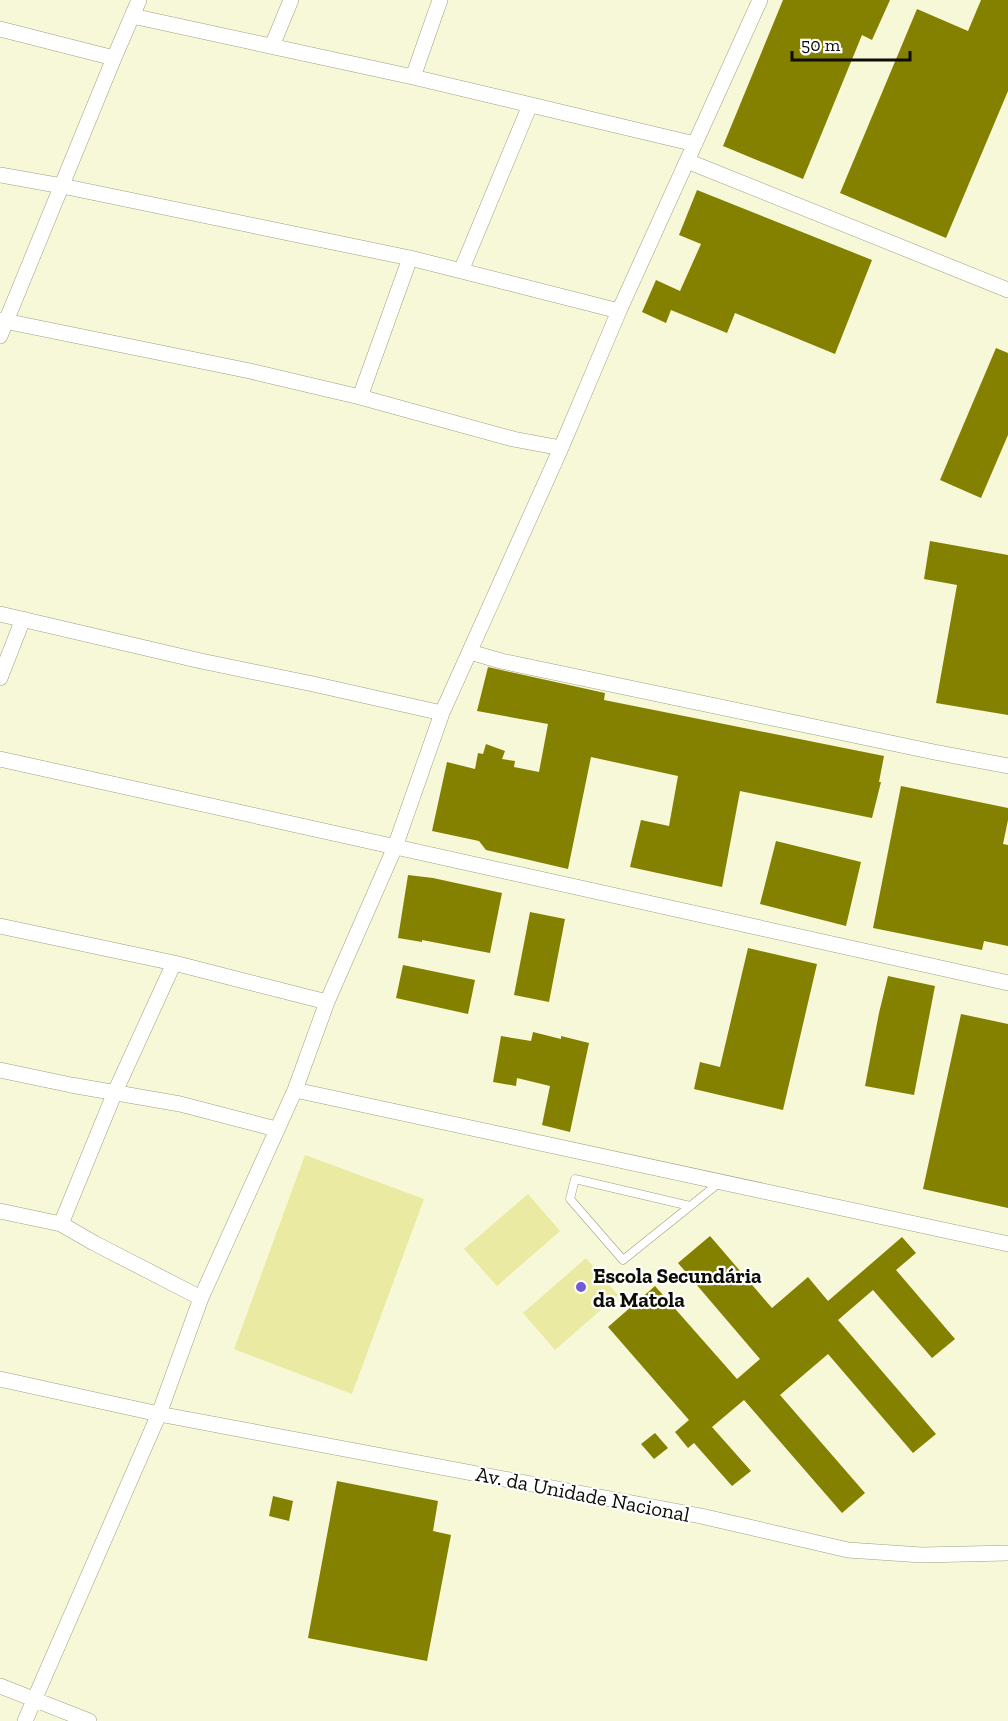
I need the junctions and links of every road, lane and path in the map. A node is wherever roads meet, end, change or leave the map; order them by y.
1 (140, 0) edge
2 (291, 0) edge
3 (440, 0) edge
4 (760, 0) edge
5 (132, 16) junction
6 (0, 29) edge
7 (272, 46) junction
8 (114, 58) junction
9 (413, 77) junction
10 (530, 105) junction
11 (694, 144) junction
12 (687, 161) junction
13 (0, 175) edge
14 (62, 186) junction
15 (410, 258) junction
16 (461, 270) junction
17 (1008, 290) edge
18 (619, 311) junction
19 (3, 320) edge
20 (0, 336) edge
21 (360, 397) junction
22 (561, 448) junction
23 (0, 614) edge
24 (23, 619) junction
25 (470, 652) junction
26 (0, 678) edge
27 (442, 713) junction
28 (0, 759) edge
29 (1008, 766) edge
30 (395, 847) junction
31 (0, 926) edge
32 (174, 963) junction
33 (1008, 983) edge
34 (327, 1002) junction
35 (0, 1070) edge
36 (295, 1090) junction
37 (115, 1092) junction
38 (276, 1129) junction
39 (720, 1182) junction
40 (690, 1206) junction
41 (0, 1211) edge
42 (60, 1224) junction
43 (1008, 1244) edge
44 (201, 1298) junction
45 (0, 1379) edge
46 (159, 1414) junction
47 (1008, 1553) edge
48 (0, 1686) edge
49 (35, 1699) junction
50 (25, 1721) edge
51 (89, 1721) edge

1 - 5 street
2 - 7 street
3 - 9 street
4 - 11 street
5 - 7 street
5 - 8 street
6 - 8 street
7 - 9 street
8 - 14 street
9 - 10 street
10 - 11 street
10 - 16 street
11 - 12 street
12 - 17 street
12 - 18 street
13 - 14 street
14 - 15 street
14 - 19 street
15 - 16 street
15 - 21 street
16 - 18 street
18 - 22 street
19 - 20 street
19 - 21 street
21 - 22 street
22 - 25 street
23 - 24 street
24 - 26 street
24 - 27 street
25 - 27 street
25 - 29 street
27 - 30 street
28 - 30 street
30 - 33 street
30 - 34 street
31 - 32 street
32 - 34 street
32 - 37 street
34 - 36 street
35 - 37 street
36 - 38 street
36 - 39 street
37 - 38 street
37 - 42 street
38 - 44 street
39 - 40 lane
39 - 43 street
40 - 40 lane
41 - 42 street
42 - 44 street
44 - 46 street
45 - 46 street, Av. da Unidade Nacional
46 - 47 street, Av. da Unidade Nacional
46 - 49 street
48 - 49 street
49 - 50 street
49 - 51 street

